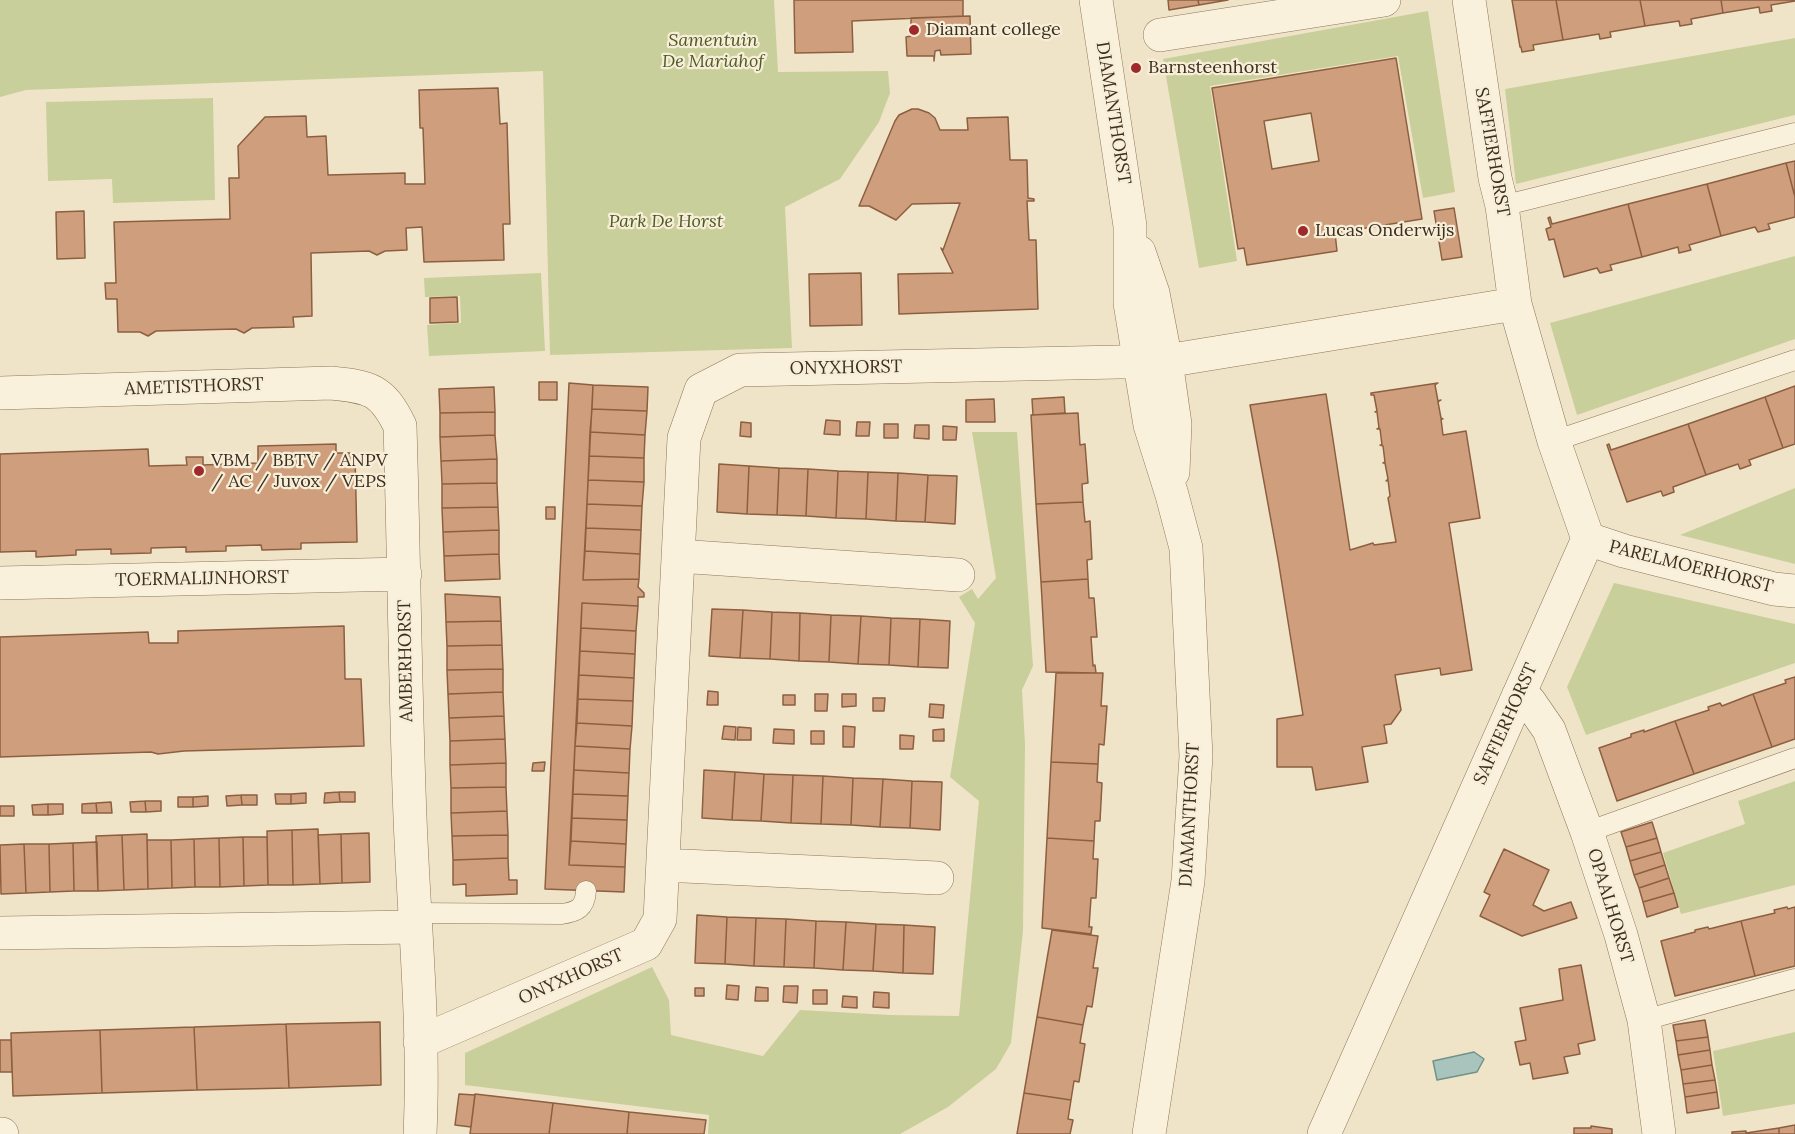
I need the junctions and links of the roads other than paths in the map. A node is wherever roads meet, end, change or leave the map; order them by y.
1 (1096, 0) edge
2 (1384, 0) edge
3 (1469, 0) edge
4 (1160, 35) dead end
5 (1795, 133) edge
6 (1502, 206) junction
7 (1515, 304) junction
8 (1795, 360) edge
9 (1153, 362) junction
10 (0, 393) edge
11 (384, 399) joint
12 (1554, 441) junction
13 (1588, 539) junction
14 (678, 556) junction
15 (405, 574) junction
16 (958, 575) dead end
17 (0, 583) edge
18 (1795, 591) edge
19 (1518, 696) junction
20 (1795, 758) edge
21 (1587, 832) junction
22 (663, 865) junction
23 (937, 878) dead end
24 (586, 891) dead end
25 (415, 920) junction
26 (0, 933) edge
27 (1795, 980) edge
28 (1644, 1020) junction
29 (420, 1042) junction
30 (420, 1134) edge
31 (1149, 1134) edge
32 (1324, 1134) edge
33 (1659, 1134) edge

1 - 9 street, DIAMANTHORST
2 - 4 street
3 - 6 street, SAFFIERHORST
5 - 6 lane
6 - 7 street, SAFFIERHORST
7 - 9 street
7 - 12 street, SAFFIERHORST
8 - 12 lane
9 - 14 street, ONYXHORST
9 - 31 street, DIAMANTHORST
10 - 11 street, AMETISTHORST
11 - 15 street, AMBERHORST
12 - 13 street, SAFFIERHORST
13 - 18 street, PARELMOERHORST
13 - 19 street, SAFFIERHORST
14 - 16 street
14 - 22 street, ONYXHORST
15 - 17 street, TOERMALIJNHORST
15 - 25 street, AMBERHORST
19 - 21 street, OPAALHORST
19 - 32 street, SAFFIERHORST
20 - 21 lane
21 - 28 street, OPAALHORST
22 - 23 street
22 - 29 street, ONYXHORST
24 - 25 lane
25 - 26 street
25 - 29 street, AMBERHORST
27 - 28 lane
28 - 33 street, OPAALHORST
29 - 30 street, AMBERHORST

